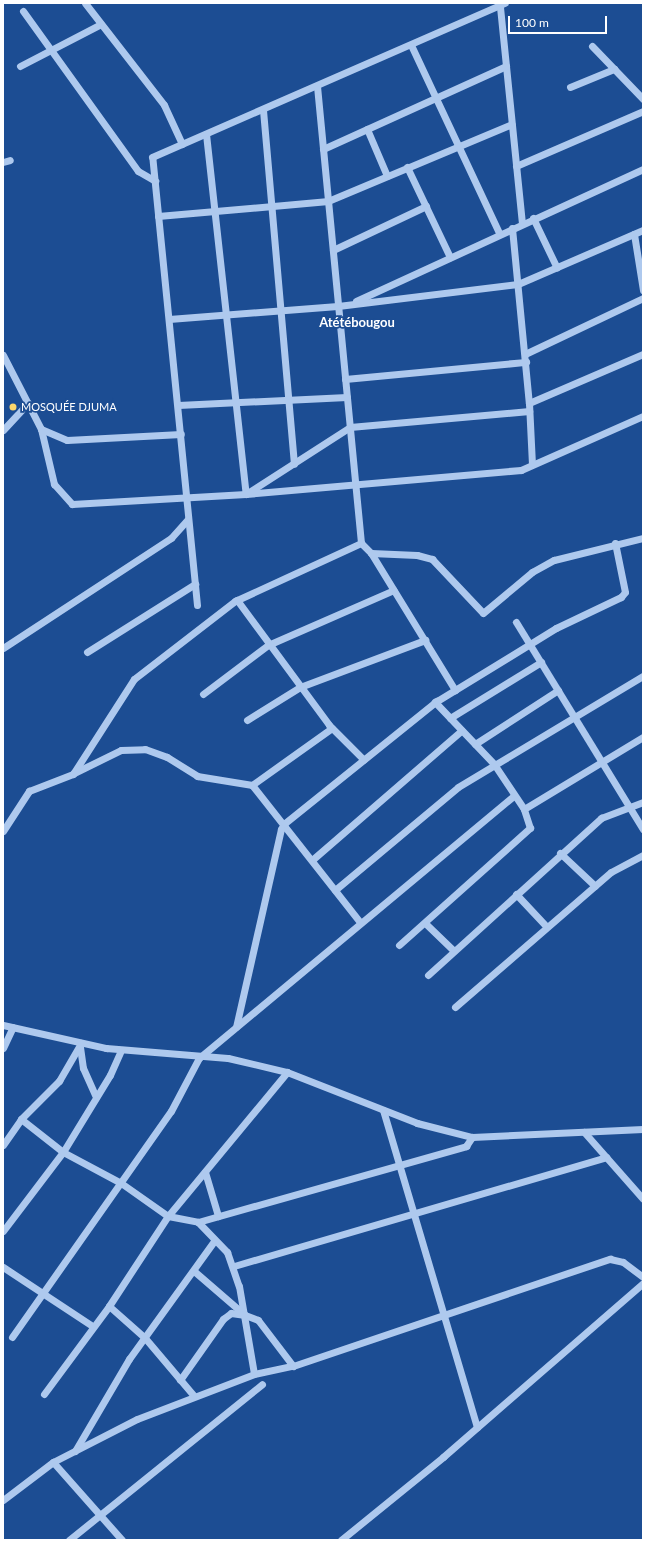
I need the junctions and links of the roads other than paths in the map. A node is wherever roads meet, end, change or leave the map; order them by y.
1 (85, 3) edge
2 (502, 5) edge
3 (23, 11) dead end
4 (101, 24) junction
5 (411, 45) junction
6 (592, 46) dead end
7 (52, 52) junction
8 (20, 66) dead end
9 (506, 66) junction
10 (614, 69) junction
11 (317, 86) junction
12 (570, 87) dead end
13 (436, 98) junction
14 (643, 99) edge
15 (263, 110) junction
16 (643, 111) edge
17 (512, 124) junction
18 (367, 129) junction
19 (206, 134) junction
20 (182, 144) junction
21 (458, 146) junction
22 (323, 149) junction
23 (516, 166) junction
24 (407, 168) junction
25 (643, 169) edge
26 (387, 176) junction
27 (155, 181) junction
28 (328, 201) junction
29 (271, 206) junction
30 (426, 206) junction
31 (214, 211) junction
32 (158, 216) junction
33 (533, 218) junction
34 (522, 223) junction
35 (512, 228) junction
36 (643, 230) edge
37 (499, 233) junction
38 (634, 234) junction
39 (333, 250) junction
40 (450, 257) junction
41 (641, 264) edge
42 (557, 268) junction
43 (518, 284) junction
44 (643, 290) edge
45 (643, 298) edge
46 (350, 304) junction
47 (338, 306) junction
48 (280, 310) junction
49 (225, 315) junction
50 (169, 319) junction
51 (525, 354) junction
52 (643, 354) edge
53 (3, 355) edge
54 (526, 362) junction
55 (346, 379) junction
56 (347, 397) junction
57 (287, 400) junction
58 (235, 402) junction
59 (28, 403) junction
60 (530, 403) junction
61 (178, 405) junction
62 (529, 411) junction
63 (643, 416) edge
64 (350, 427) junction
65 (40, 429) junction
66 (3, 430) edge
67 (180, 434) junction
68 (294, 464) junction
69 (532, 464) junction
70 (355, 483) junction
71 (246, 494) junction
72 (185, 497) junction
73 (188, 519) junction
74 (643, 538) edge
75 (361, 543) junction
76 (615, 543) junction
77 (371, 553) junction
78 (195, 584) junction
79 (394, 590) junction
80 (237, 600) junction
81 (197, 604) dead end
82 (516, 622) dead end
83 (425, 640) junction
84 (270, 644) junction
85 (530, 644) junction
86 (3, 648) edge
87 (87, 652) dead end
88 (541, 662) junction
89 (643, 676) edge
90 (300, 686) junction
91 (456, 690) junction
92 (558, 690) junction
93 (203, 694) dead end
94 (435, 702) junction
95 (574, 716) junction
96 (450, 718) junction
97 (247, 720) dead end
98 (332, 728) junction
99 (462, 730) junction
100 (643, 737) edge
101 (474, 744) junction
102 (364, 760) junction
103 (602, 762) junction
104 (494, 764) junction
105 (73, 774) junction
106 (252, 785) junction
107 (513, 796) junction
108 (643, 802) edge
109 (524, 809) junction
110 (631, 809) junction
111 (284, 825) junction
112 (643, 829) edge
113 (3, 831) edge
114 (560, 853) junction
115 (643, 855) edge
116 (312, 860) junction
117 (595, 886) junction
118 (335, 890) junction
119 (516, 894) junction
120 (359, 921) junction
121 (425, 923) junction
122 (547, 927) junction
123 (399, 945) dead end
124 (454, 951) junction
125 (428, 975) dead end
126 (455, 1007) dead end
127 (3, 1025) edge
128 (13, 1027) junction
129 (236, 1027) junction
130 (81, 1043) junction
131 (3, 1048) edge
132 (121, 1050) junction
133 (199, 1058) junction
134 (287, 1072) junction
135 (95, 1095) junction
136 (383, 1110) junction
137 (21, 1119) junction
138 (643, 1129) edge
139 (584, 1132) junction
140 (472, 1137) junction
141 (3, 1145) edge
142 (63, 1152) junction
143 (606, 1157) junction
144 (400, 1165) junction
145 (204, 1172) junction
146 (121, 1183) junction
147 (643, 1199) edge
148 (414, 1214) junction
149 (168, 1216) junction
150 (218, 1216) junction
151 (198, 1222) junction
152 (3, 1231) edge
153 (214, 1241) junction
154 (234, 1266) junction
155 (3, 1267) edge
156 (194, 1271) junction
157 (643, 1277) edge
158 (643, 1283) edge
159 (44, 1292) junction
160 (109, 1306) junction
161 (443, 1314) junction
162 (245, 1315) junction
163 (91, 1325) junction
164 (12, 1337) dead end
165 (145, 1338) junction
166 (292, 1366) junction
167 (254, 1374) junction
168 (180, 1380) junction
169 (262, 1384) dead end
170 (44, 1394) dead end
171 (194, 1396) junction
172 (477, 1427) junction
173 (75, 1451) junction
174 (53, 1462) junction
175 (3, 1500) edge
176 (100, 1515) junction
177 (69, 1540) edge
178 (122, 1540) edge
179 (340, 1540) edge

1 - 4 street
2 - 5 street
2 - 9 street
3 - 7 street
4 - 7 street
4 - 20 street
5 - 11 street
5 - 13 street
6 - 10 street
7 - 8 street
7 - 27 street
9 - 13 street
9 - 17 street
10 - 12 street
10 - 14 street
11 - 15 street
11 - 22 street
13 - 18 street
13 - 21 street
15 - 19 street
15 - 29 street
16 - 23 street
17 - 21 street
17 - 23 street
18 - 22 street
18 - 26 street
19 - 20 street
19 - 31 street
20 - 27 street
21 - 24 street
21 - 37 street
22 - 28 street
23 - 34 street
24 - 26 street
24 - 30 street
25 - 33 street
26 - 28 street
27 - 32 street
28 - 29 street
28 - 39 street
29 - 31 street
29 - 48 street
30 - 39 street
30 - 40 street
31 - 32 street
31 - 49 street
32 - 50 street
33 - 34 street
33 - 42 street
34 - 35 street
35 - 37 street
35 - 43 street
36 - 38 street
37 - 40 street
38 - 41 street
38 - 42 street
39 - 47 street
40 - 46 street
41 - 44 street
42 - 43 street
43 - 46 street
43 - 51 street
45 - 51 street
46 - 47 street
47 - 48 street
47 - 55 street
48 - 49 street
48 - 57 street
49 - 50 street
49 - 58 street
50 - 61 street
51 - 54 street
52 - 60 street
53 - 59 street
54 - 55 street
54 - 60 street
55 - 56 street
56 - 57 street
56 - 64 street
57 - 58 street
57 - 68 street
58 - 61 street
58 - 71 street
59 - 65 street
59 - 66 street
60 - 62 street
61 - 67 street
62 - 64 street
62 - 69 street
63 - 69 street
64 - 68 street
64 - 70 street
65 - 67 street
65 - 72 street
67 - 72 street
68 - 71 street
69 - 70 street
70 - 71 street
70 - 75 street
71 - 72 street
72 - 73 street
73 - 78 street
73 - 86 street
74 - 76 street
75 - 77 street
75 - 80 street
76 - 77 street
76 - 85 street
77 - 79 street
78 - 81 street
78 - 87 street
79 - 83 street
79 - 84 street
80 - 84 street
80 - 105 street
82 - 85 street
83 - 90 street
83 - 91 street
84 - 90 street
84 - 93 street
85 - 88 street
85 - 91 street
88 - 92 street
88 - 96 street
89 - 95 street
90 - 97 street
90 - 98 street
91 - 94 street
92 - 95 street
92 - 101 street
94 - 96 street
94 - 102 street
95 - 103 street
95 - 104 street
96 - 99 street
98 - 102 street
98 - 106 street
99 - 101 street
99 - 116 street
100 - 103 street
101 - 104 street
102 - 111 street
103 - 109 street
103 - 110 street
104 - 107 street
104 - 118 street
105 - 106 street
105 - 113 street
106 - 111 street
107 - 109 street
107 - 120 street
108 - 110 street
109 - 121 street
110 - 112 street
110 - 114 street
111 - 116 street
111 - 129 street
114 - 117 street
114 - 119 street
115 - 117 street
116 - 118 street
117 - 122 street
118 - 120 street
119 - 122 street
119 - 124 street
120 - 129 street
121 - 123 street
121 - 124 street
122 - 126 street
124 - 125 street
127 - 128 street
128 - 130 street
128 - 131 street
129 - 133 street
130 - 132 street
130 - 135 street
130 - 137 street
132 - 133 street
132 - 135 street
133 - 134 street
133 - 146 street
134 - 136 street
134 - 145 street
135 - 142 street
136 - 140 street
136 - 144 street
137 - 141 street
137 - 142 street
138 - 139 street
139 - 140 street
139 - 143 street
140 - 144 street
142 - 146 street
142 - 152 street
143 - 147 street
143 - 148 street
144 - 148 street
144 - 150 street
145 - 149 street
145 - 150 street
146 - 149 street
146 - 159 street
148 - 154 street
148 - 161 street
149 - 151 street
149 - 160 street
150 - 151 street
151 - 153 street
153 - 154 street
153 - 156 street
154 - 162 street
155 - 159 street
156 - 162 street
156 - 165 street
157 - 161 street
158 - 172 street
159 - 163 street
159 - 164 street
160 - 163 street
160 - 165 street
161 - 166 street
161 - 172 street
162 - 166 street
162 - 167 street
162 - 168 street
163 - 170 street
165 - 168 street
165 - 173 street
166 - 167 street
167 - 171 street
168 - 171 street
169 - 176 street
171 - 173 street
172 - 179 street
173 - 174 street
174 - 175 street
174 - 176 street
176 - 177 street
176 - 178 street

